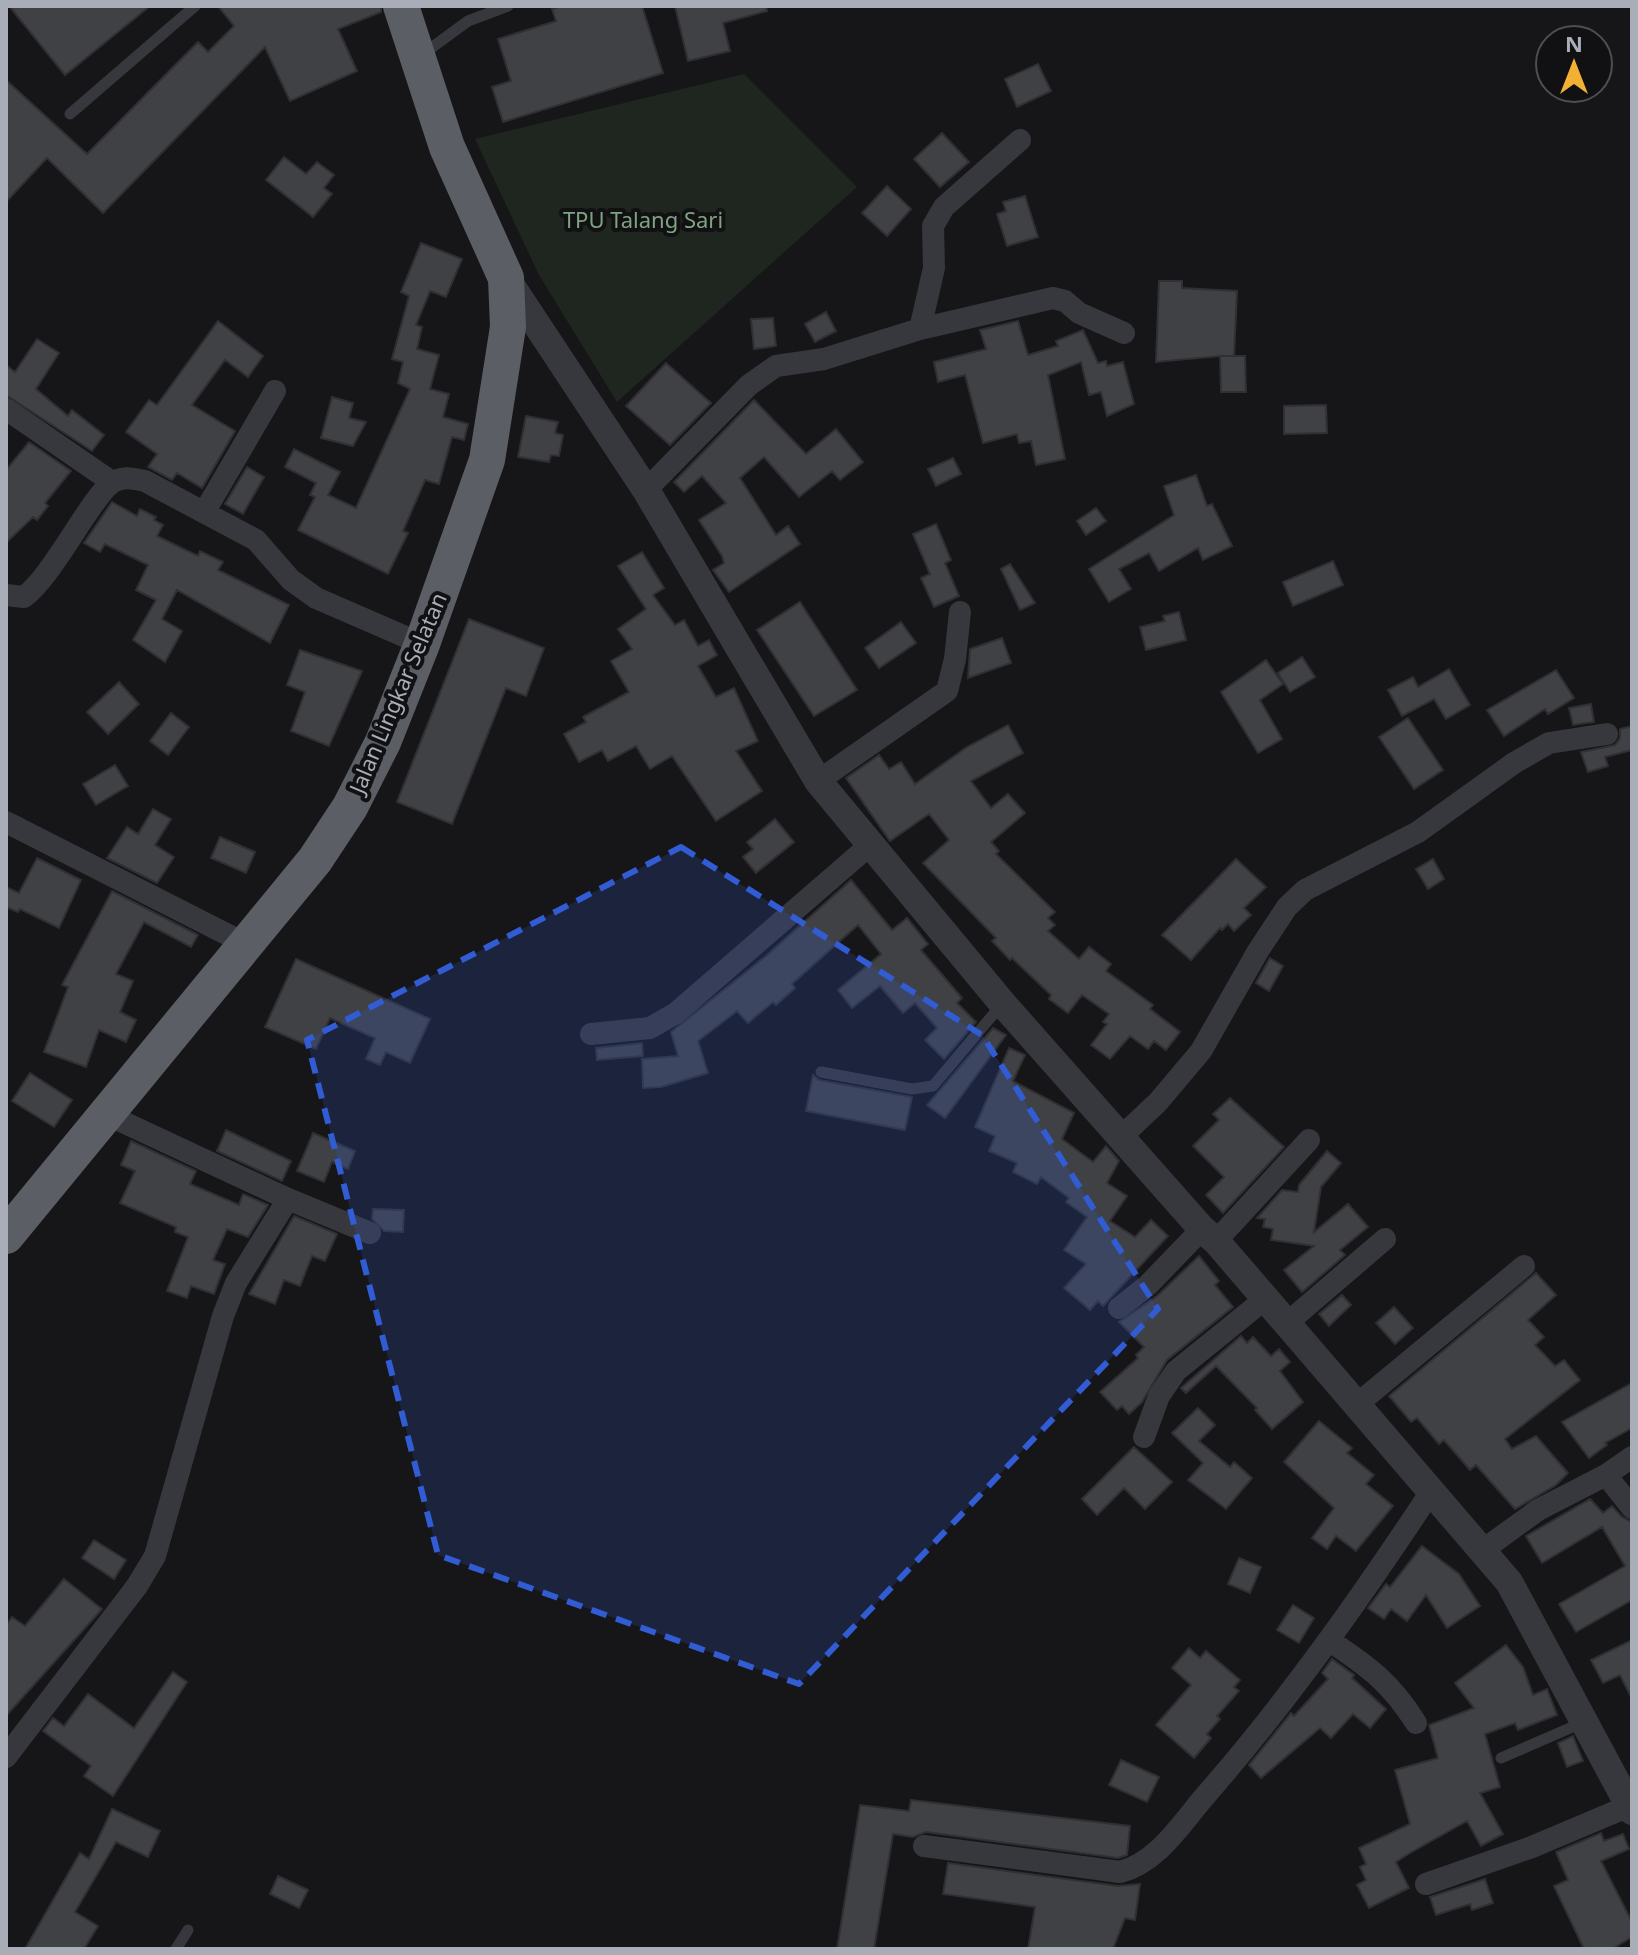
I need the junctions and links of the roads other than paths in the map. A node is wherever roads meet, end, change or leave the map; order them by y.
1 (195, 6) edge
2 (401, 6) edge
3 (508, 6) edge
4 (417, 59) junction
5 (70, 114) dead end
6 (1020, 140) dead end
7 (506, 278) junction
8 (920, 329) junction
9 (1124, 333) dead end
10 (275, 391) dead end
11 (6, 409) edge
12 (112, 482) junction
13 (646, 490) junction
14 (205, 511) junction
15 (6, 595) edge
16 (960, 612) dead end
17 (422, 644) junction
18 (1607, 734) dead end
19 (818, 781) junction
20 (6, 822) edge
21 (870, 845) junction
22 (246, 944) junction
23 (1003, 1004) junction
24 (591, 1034) dead end
25 (821, 1072) dead end
26 (108, 1115) junction
27 (1122, 1136) junction
28 (1309, 1140) dead end
29 (288, 1199) junction
30 (370, 1233) dead end
31 (1209, 1235) junction
32 (6, 1236) edge
33 (1385, 1239) dead end
34 (1524, 1266) dead end
35 (1265, 1299) junction
36 (1119, 1308) dead end
37 (1286, 1324) junction
38 (1355, 1406) junction
39 (1144, 1437) dead end
40 (1632, 1457) edge
41 (1606, 1475) junction
42 (1430, 1493) junction
43 (1632, 1508) edge
44 (1483, 1550) junction
45 (1330, 1641) junction
46 (1584, 1722) junction
47 (1416, 1723) dead end
48 (6, 1757) edge
49 (1501, 1758) dead end
50 (1631, 1808) edge
51 (924, 1846) dead end
52 (1426, 1884) dead end
53 (188, 1930) dead end
54 (176, 1949) edge

1 - 5 lane
2 - 4 highway
3 - 4 lane
4 - 7 highway
6 - 8 street
7 - 13 street
7 - 17 highway, Jalan Lingkar Selatan
8 - 9 street
8 - 13 street
10 - 14 street
11 - 12 street
12 - 14 street
12 - 15 street
13 - 19 street
14 - 17 street
16 - 19 street
17 - 22 highway, Jalan Lingkar Selatan
18 - 27 street
19 - 21 street
20 - 22 street
21 - 23 street
21 - 24 street
22 - 26 highway, Jalan Lingkar Selatan
23 - 25 lane
23 - 27 street
26 - 29 street
26 - 32 highway, Jalan Lingkar Selatan
27 - 31 street
28 - 31 street
29 - 30 street
29 - 48 street
31 - 35 street
31 - 36 street
33 - 37 street
34 - 38 street
35 - 37 street
35 - 39 street
37 - 38 street
38 - 42 street
40 - 41 street
41 - 43 street
41 - 44 street
42 - 44 street
42 - 45 street
44 - 46 street
45 - 47 street
45 - 51 street
46 - 49 lane
46 - 50 street
50 - 52 street
53 - 54 lane

